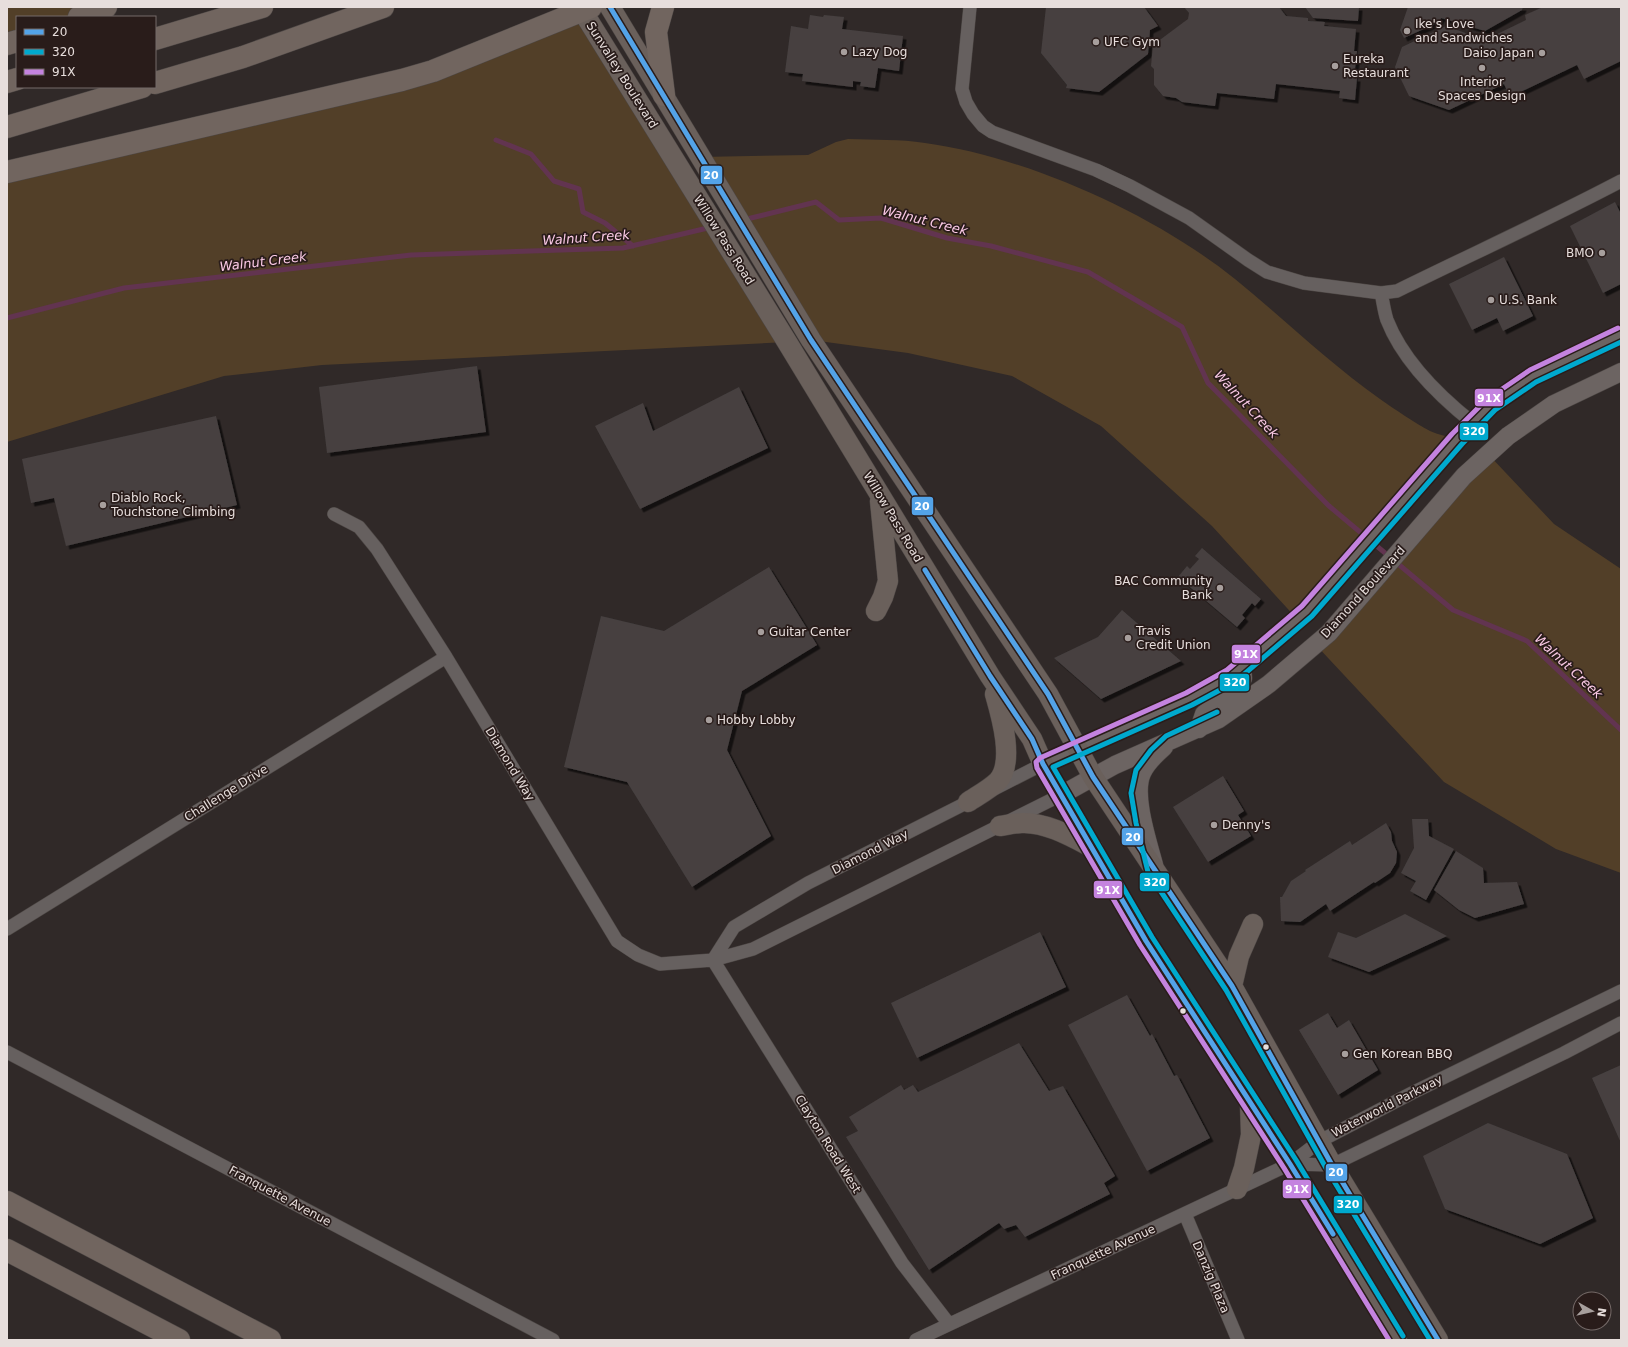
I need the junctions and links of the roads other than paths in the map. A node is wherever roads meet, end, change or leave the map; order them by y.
1 (106, 7) edge
2 (262, 7) edge
3 (383, 7) edge
4 (610, 7) edge
5 (663, 7) edge
6 (970, 7) edge
7 (585, 8) edge
8 (82, 16) edge
9 (156, 39) edge
10 (156, 83) edge
11 (139, 88) edge
12 (664, 95) junction
13 (7, 127) edge
14 (664, 143) joint
15 (692, 144) joint
16 (7, 172) edge
17 (1621, 181) edge
18 (1381, 293) junction
19 (1621, 334) edge
20 (1621, 372) edge
21 (1473, 423) junction
22 (880, 495) junction
23 (334, 514) dead end
24 (876, 611) dead end
25 (446, 657) junction
26 (1242, 667) junction
27 (990, 676) junction
28 (1200, 729) junction
29 (1170, 742) junction
30 (1076, 748) junction
31 (1043, 764) junction
32 (1092, 777) junction
33 (1061, 795) junction
34 (968, 802) junction
35 (1000, 826) junction
36 (1093, 848) junction
37 (1155, 870) junction
38 (1253, 924) dead end
39 (7, 929) edge
40 (712, 960) junction
41 (1232, 986) junction
42 (1621, 990) edge
43 (1621, 1023) edge
44 (7, 1052) edge
45 (1250, 1103) junction
46 (1320, 1141) junction
47 (1290, 1164) junction
48 (1332, 1165) junction
49 (1236, 1189) junction
50 (7, 1202) edge
51 (1185, 1214) junction
52 (7, 1250) edge
53 (949, 1324) junction
54 (179, 1340) edge
55 (270, 1340) edge
56 (553, 1340) edge
57 (916, 1340) edge
58 (1238, 1340) edge
59 (1397, 1340) edge
60 (1438, 1340) edge

1 - 8 highway
2 - 9 highway
3 - 10 highway
4 - 12 main road, Sunvalley Boulevard
5 - 12 highway
6 - 18 street
7 - 14 main road, Sunvalley Boulevard
7 - 16 highway
11 - 13 highway
12 - 15 main road, Sunvalley Boulevard
14 - 22 main road, Willow Pass Road
15 - 30 main road, Willow Pass Road
17 - 18 street
18 - 21 street
19 - 21 main road
20 - 28 main road, Diamond Boulevard
21 - 26 main road
22 - 24 main road
22 - 27 main road, Willow Pass Road
23 - 25 street, Diamond Way
25 - 39 street, Challenge Drive
25 - 40 street, Diamond Way
26 - 28 main road
26 - 30 main road
27 - 31 main road, Willow Pass Road
27 - 34 main road
28 - 29 main road, Diamond Boulevard
29 - 32 main road, Diamond Boulevard
29 - 37 main road
30 - 31 main road
30 - 32 main road, Willow Pass Road
31 - 33 main road, Willow Pass Road
31 - 34 street, Diamond Way
32 - 33 main road, Diamond Boulevard
32 - 37 main road, Willow Pass Road
33 - 35 street, Diamond Way
33 - 36 main road, Willow Pass Road
34 - 40 street, Diamond Way
35 - 36 main road
35 - 40 street, Diamond Way
36 - 45 main road, Willow Pass Road
37 - 41 main road, Willow Pass Road
38 - 41 main road
40 - 53 street, Clayton Road West
41 - 46 main road, Willow Pass Road
42 - 46 street, Waterworld Parkway
43 - 48 street
44 - 56 street, Franquette Avenue
45 - 47 main road, Willow Pass Road
45 - 49 main road
46 - 47 street, Waterworld Parkway
46 - 48 main road, Willow Pass Road
47 - 48 street
47 - 49 street, Franquette Avenue
47 - 59 main road, Willow Pass Road
48 - 60 main road, Willow Pass Road
49 - 51 street, Franquette Avenue
50 - 55 highway
51 - 53 street, Franquette Avenue
51 - 58 street, Danzig Plaza
52 - 54 highway
53 - 57 street, Franquette Avenue

